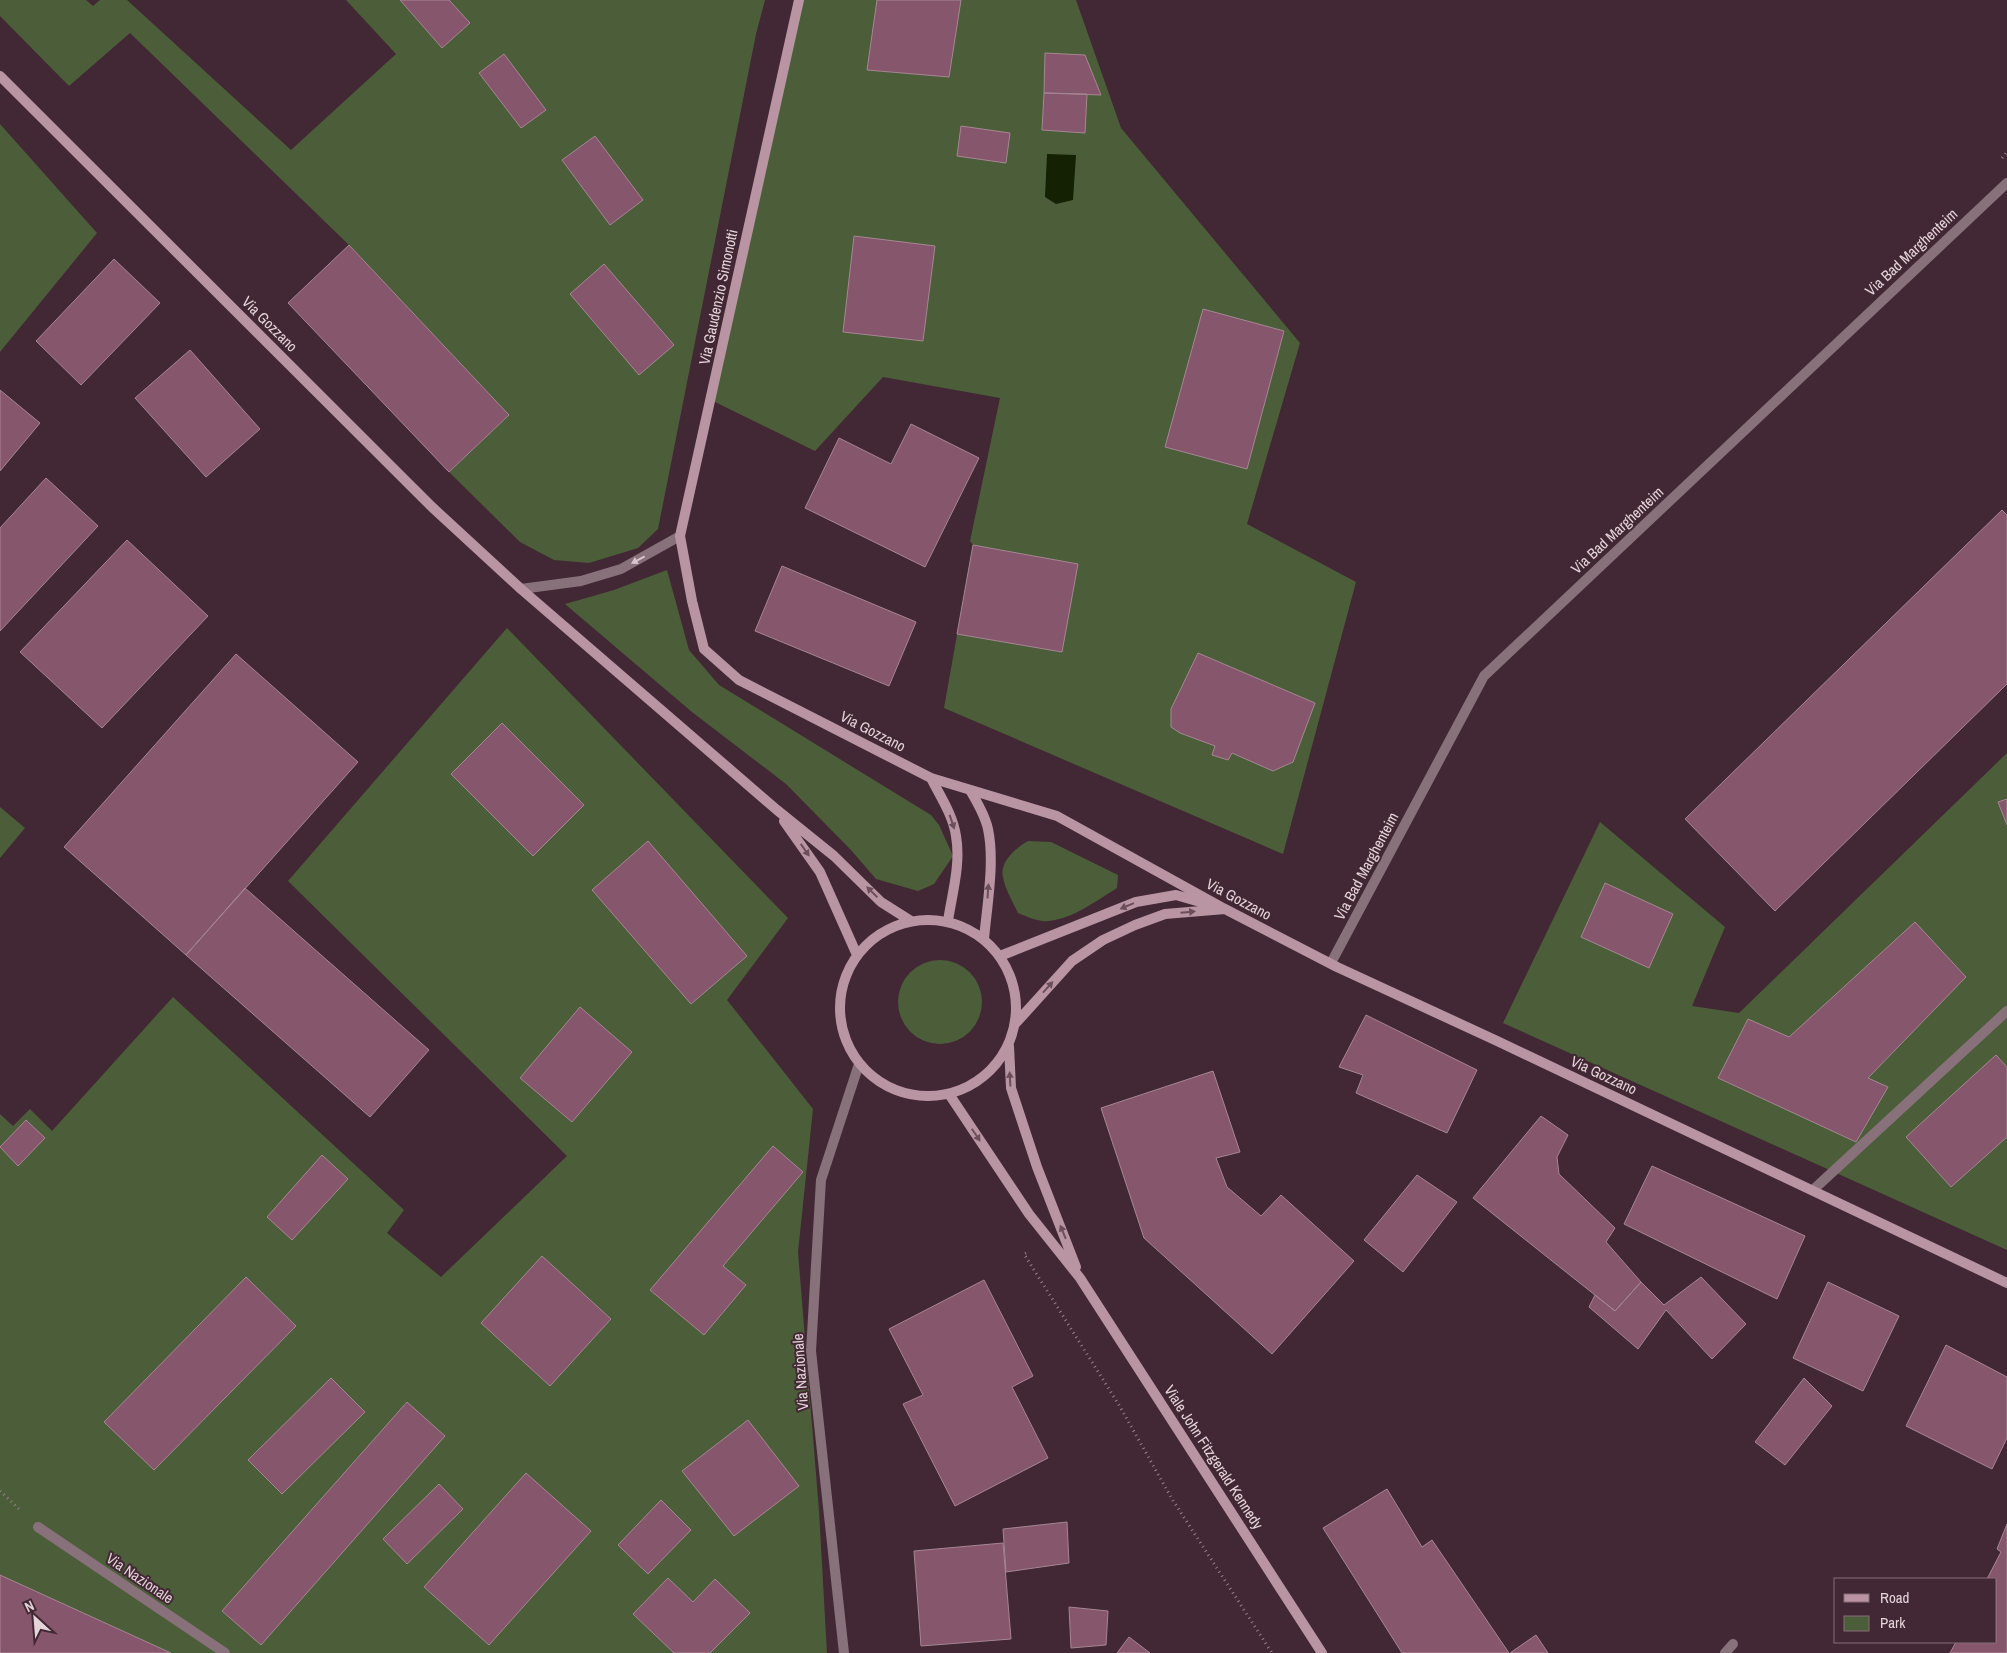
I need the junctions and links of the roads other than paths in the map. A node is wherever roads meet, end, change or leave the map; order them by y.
1 (799, 0) edge
2 (0, 76) edge
3 (2007, 183) edge
4 (680, 536) junction
5 (521, 589) junction
6 (692, 600) joint
7 (931, 778) junction
8 (970, 790) junction
9 (777, 810) junction
10 (1225, 909) junction
11 (911, 921) junction
12 (948, 921) junction
13 (984, 939) junction
14 (857, 955) junction
15 (1000, 956) junction
16 (1331, 963) junction
17 (2007, 1011) edge
18 (1016, 1023) junction
19 (1009, 1046) junction
20 (859, 1064) junction
21 (949, 1094) junction
22 (1813, 1190) junction
23 (1080, 1278) junction
24 (2007, 1283) edge
25 (38, 1527) dead end
26 (1733, 1644) dead end
27 (225, 1653) edge
28 (844, 1653) edge
29 (1322, 1653) edge
30 (1725, 1653) edge

1 - 4 main road, Via Gaudenzio Simonotti
2 - 5 main road, Via Gozzano
3 - 16 street, Via Bad Marghenteim
4 -> 5 street
4 - 6 main road, Via Gaudenzio Simonotti
5 - 9 main road, Via Gozzano
6 - 7 main road, Via Gozzano
7 - 8 main road, Via Gozzano
7 -> 12 main road
8 - 10 main road, Via Gozzano
13 -> 8 main road
11 -> 9 main road, Via Gozzano
9 -> 14 main road, Via Gozzano
10 -> 15 main road
10 - 16 main road, Via Gozzano
18 -> 10 main road
11 - 12 main road
11 - 14 main road
12 - 13 main road
13 - 15 main road
14 - 20 main road
15 - 18 main road
16 - 22 main road, Via Gozzano
17 - 22 street
18 - 19 main road
19 - 21 main road
23 -> 19 main road, Viale John Fitzgerald Kennedy
20 - 21 main road
20 - 28 street, Via Nazionale
21 -> 23 main road, Viale John Fitzgerald Kennedy
22 - 24 main road, Via Gozzano
23 - 29 main road, Viale John Fitzgerald Kennedy
25 - 27 street, Via Nazionale
26 - 30 street

